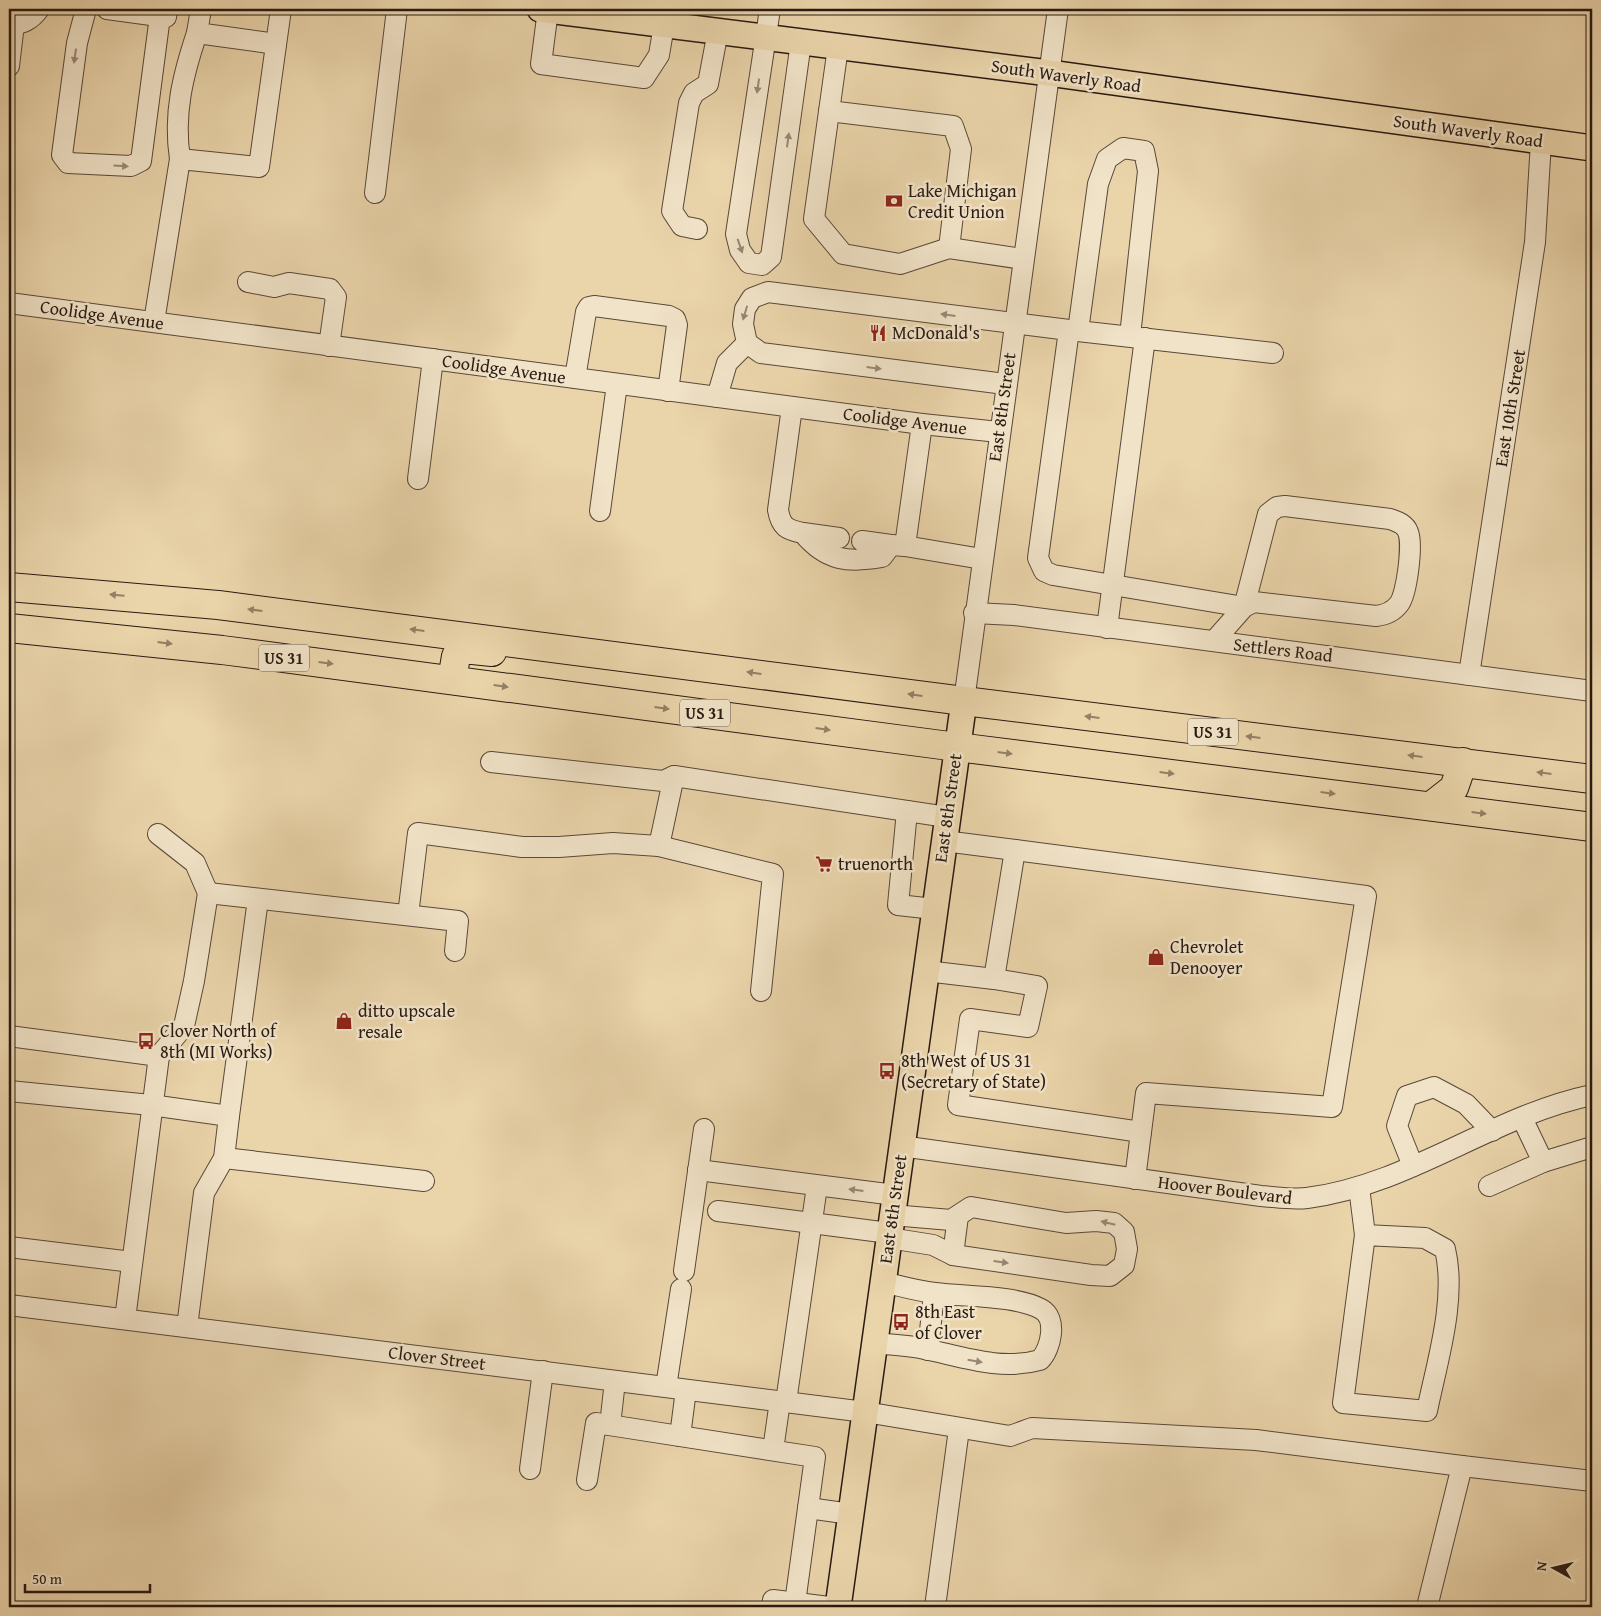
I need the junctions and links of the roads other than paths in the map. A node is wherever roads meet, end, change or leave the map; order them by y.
1 (39, 9) edge
2 (86, 9) edge
3 (107, 9) edge
4 (200, 9) edge
5 (281, 9) edge
6 (398, 9) edge
7 (544, 9) edge
8 (770, 9) edge
9 (1058, 9) edge
10 (164, 12) edge
11 (12, 24) edge
12 (664, 25) junction
13 (718, 31) junction
14 (197, 32) junction
15 (765, 37) junction
16 (802, 42) junction
17 (276, 44) junction
18 (838, 47) junction
19 (9, 66) edge
20 (1048, 73) junction
21 (829, 111) junction
22 (1541, 141) junction
23 (1592, 148) edge
24 (180, 159) junction
25 (375, 194) dead end
26 (697, 229) dead end
27 (949, 248) junction
28 (1023, 259) junction
29 (762, 265) junction
30 (248, 282) dead end
31 (768, 292) junction
32 (9, 303) edge
33 (154, 322) junction
34 (1014, 324) junction
35 (1073, 330) junction
36 (1138, 337) junction
37 (747, 343) junction
38 (329, 346) junction
39 (1273, 353) dead end
40 (432, 359) junction
41 (575, 378) junction
42 (617, 384) junction
43 (1005, 384) junction
44 (668, 391) junction
45 (717, 397) junction
46 (792, 407) junction
47 (922, 424) junction
48 (999, 432) junction
49 (418, 479) dead end
50 (600, 511) dead end
51 (803, 533) junction
52 (839, 538) dead end
53 (862, 541) dead end
54 (898, 545) junction
55 (982, 559) junction
56 (14, 586) edge
57 (1112, 587) junction
58 (1244, 607) junction
59 (974, 613) junction
60 (9, 628) edge
61 (1107, 628) junction
62 (116, 638) junction
63 (1214, 641) junction
64 (9, 643) edge
65 (699, 665) junction
66 (1469, 674) junction
67 (452, 680) junction
68 (1592, 691) edge
69 (964, 701) junction
70 (957, 747) junction
71 (492, 762) dead end
72 (1463, 762) junction
73 (674, 776) junction
74 (1592, 779) edge
75 (1431, 806) junction
76 (907, 811) junction
77 (1592, 827) edge
78 (946, 829) junction
79 (158, 834) dead end
80 (660, 846) junction
81 (1015, 850) junction
82 (208, 893) junction
83 (258, 899) junction
84 (934, 910) junction
85 (408, 915) junction
86 (455, 951) dead end
87 (926, 970) junction
88 (994, 979) junction
89 (760, 991) dead end
90 (9, 1036) edge
91 (158, 1056) junction
92 (9, 1091) edge
93 (1592, 1095) edge
94 (151, 1105) junction
95 (229, 1116) junction
96 (1522, 1118) junction
97 (704, 1129) dead end
98 (1492, 1131) junction
99 (1141, 1132) junction
100 (901, 1146) junction
101 (1592, 1147) edge
102 (224, 1158) junction
103 (1543, 1162) junction
104 (1413, 1166) junction
105 (698, 1170) junction
106 (1135, 1179) junction
107 (424, 1181) dead end
108 (817, 1186) junction
109 (1489, 1186) dead end
110 (1359, 1187) junction
111 (718, 1211) dead end
112 (958, 1216) junction
113 (891, 1220) junction
114 (812, 1223) junction
115 (1365, 1236) junction
116 (9, 1247) edge
117 (953, 1255) junction
118 (132, 1262) junction
119 (882, 1282) junction
120 (934, 1293) junction
121 (9, 1305) edge
122 (125, 1319) junction
123 (187, 1327) junction
124 (874, 1343) junction
125 (928, 1350) junction
126 (543, 1371) junction
127 (615, 1381) junction
128 (666, 1387) junction
129 (686, 1390) junction
130 (783, 1402) junction
131 (865, 1412) junction
132 (610, 1426) junction
133 (959, 1429) junction
134 (680, 1436) junction
135 (773, 1450) junction
136 (1462, 1466) junction
137 (530, 1469) dead end
138 (587, 1480) dead end
139 (1592, 1481) edge
140 (808, 1508) junction
141 (851, 1514) junction
142 (795, 1603) junction
143 (772, 1607) edge
144 (829, 1607) edge
145 (838, 1607) edge
146 (935, 1607) edge
147 (1428, 1607) edge

1 - 11 street
2 -> 10 street
3 - 10 street
4 - 14 street
5 - 17 street
6 - 25 street
7 - 12 main road, South Waverly Road
7 - 12 street
8 - 15 street
9 - 20 street, East 8th Street
11 - 19 street
12 - 13 main road, South Waverly Road
13 - 15 main road, South Waverly Road
13 - 26 street
14 - 17 street
14 - 24 street
15 - 16 main road, South Waverly Road
15 -> 29 street
16 - 18 main road, South Waverly Road
29 -> 16 street
17 - 24 street
18 - 20 main road, South Waverly Road
18 - 21 street
20 - 22 main road, South Waverly Road
20 - 28 street, East 8th Street
21 - 27 street
21 - 27 street
22 - 23 main road, South Waverly Road
22 - 66 street, East 10th Street
24 - 33 street
27 - 28 street
28 - 34 street, East 8th Street
29 - 31 street
30 - 38 street
34 -> 31 street
31 -> 37 street
32 - 33 street, Coolidge Avenue
33 - 38 street, Coolidge Avenue
34 - 35 street
34 - 43 street, East 8th Street
35 - 36 street
35 - 36 street
35 - 57 street
36 - 39 street
36 - 57 street
37 -> 43 street
37 - 45 street
38 - 40 street, Coolidge Avenue
40 - 41 street, Coolidge Avenue
40 - 49 street
41 - 42 street, Coolidge Avenue
41 - 44 street
42 - 44 street, Coolidge Avenue
42 - 50 street
43 - 48 street, East 8th Street
44 - 45 street, Coolidge Avenue
45 - 46 street, Coolidge Avenue
46 - 47 street, Coolidge Avenue
46 - 51 street
47 - 48 street, Coolidge Avenue
47 - 54 street
48 - 55 street, East 8th Street
51 - 52 street
51 - 54 street
53 - 54 street
54 - 55 street
55 - 59 street, East 8th Street
65 -> 56 highway, US 31
57 - 58 street
57 - 61 street
58 - 58 street
58 - 63 street
59 - 61 street, Settlers Road
59 - 69 street, East 8th Street
60 - 62 highway, US 31
61 - 63 street, Settlers Road
62 - 64 highway
62 -> 67 highway, US 31
63 - 66 street, Settlers Road
65 - 67 highway
69 -> 65 highway, US 31
66 - 68 street, Settlers Road
67 -> 70 highway, US 31
69 - 70 main road, East 8th Street
72 -> 69 highway, US 31
70 -> 75 highway, US 31
70 - 78 main road, East 8th Street
71 - 73 street
74 -> 72 highway, US 31
72 - 75 highway
73 - 76 street
73 - 80 street
75 -> 77 highway, US 31
76 - 78 street
76 - 84 street
78 - 81 street
78 - 84 main road, East 8th Street
79 - 82 street
80 - 85 street
80 - 89 street
81 - 88 street
81 - 99 street
82 - 83 street
82 - 91 street
83 - 85 street
83 - 95 street
84 - 87 main road, East 8th Street
85 - 86 street
87 - 88 street
87 - 100 main road, East 8th Street
88 - 99 street
90 - 91 street
91 - 94 street
92 - 94 street
93 - 96 street, Hoover Boulevard
94 - 95 street
94 - 118 street
95 - 102 street
96 - 98 street, Hoover Boulevard
96 - 103 street
97 - 105 street
98 - 104 street, Hoover Boulevard
98 - 104 street
99 - 106 street
100 - 106 street, Hoover Boulevard
100 - 113 main road, East 8th Street
101 - 103 street
102 - 107 street
102 - 123 street
103 - 109 street
104 - 110 street, Hoover Boulevard
105 - 108 street
105 - 128 street
106 - 110 street, Hoover Boulevard
113 -> 108 street
108 - 114 street
110 - 115 street
111 - 114 street
112 - 113 street
112 - 117 street
117 -> 112 street
113 - 114 street
113 - 117 street
113 - 119 main road, East 8th Street
114 - 130 street
115 - 115 street
116 - 118 street
118 - 122 street
119 - 120 street
119 - 124 main road, East 8th Street
120 - 125 street
125 -> 120 street
121 - 122 street, Clover Street
122 - 123 street, Clover Street
123 - 126 street, Clover Street
124 - 125 street
124 - 131 main road, East 8th Street
126 - 127 street, Clover Street
126 - 137 street
127 - 128 street, Clover Street
127 - 132 street
128 - 129 street, Clover Street
129 - 130 street, Clover Street
129 - 134 street
130 - 131 street, Clover Street
130 - 135 street
131 - 133 street, Clover Street
131 - 141 main road, East 8th Street
132 - 134 street
132 - 138 street
133 - 136 street, Clover Street
133 - 146 street
134 - 135 street
135 - 140 street
136 - 139 street, Clover Street
136 - 147 street
140 - 141 street
140 - 142 street
141 - 145 main road, East 8th Street
142 - 143 street
142 - 144 street

